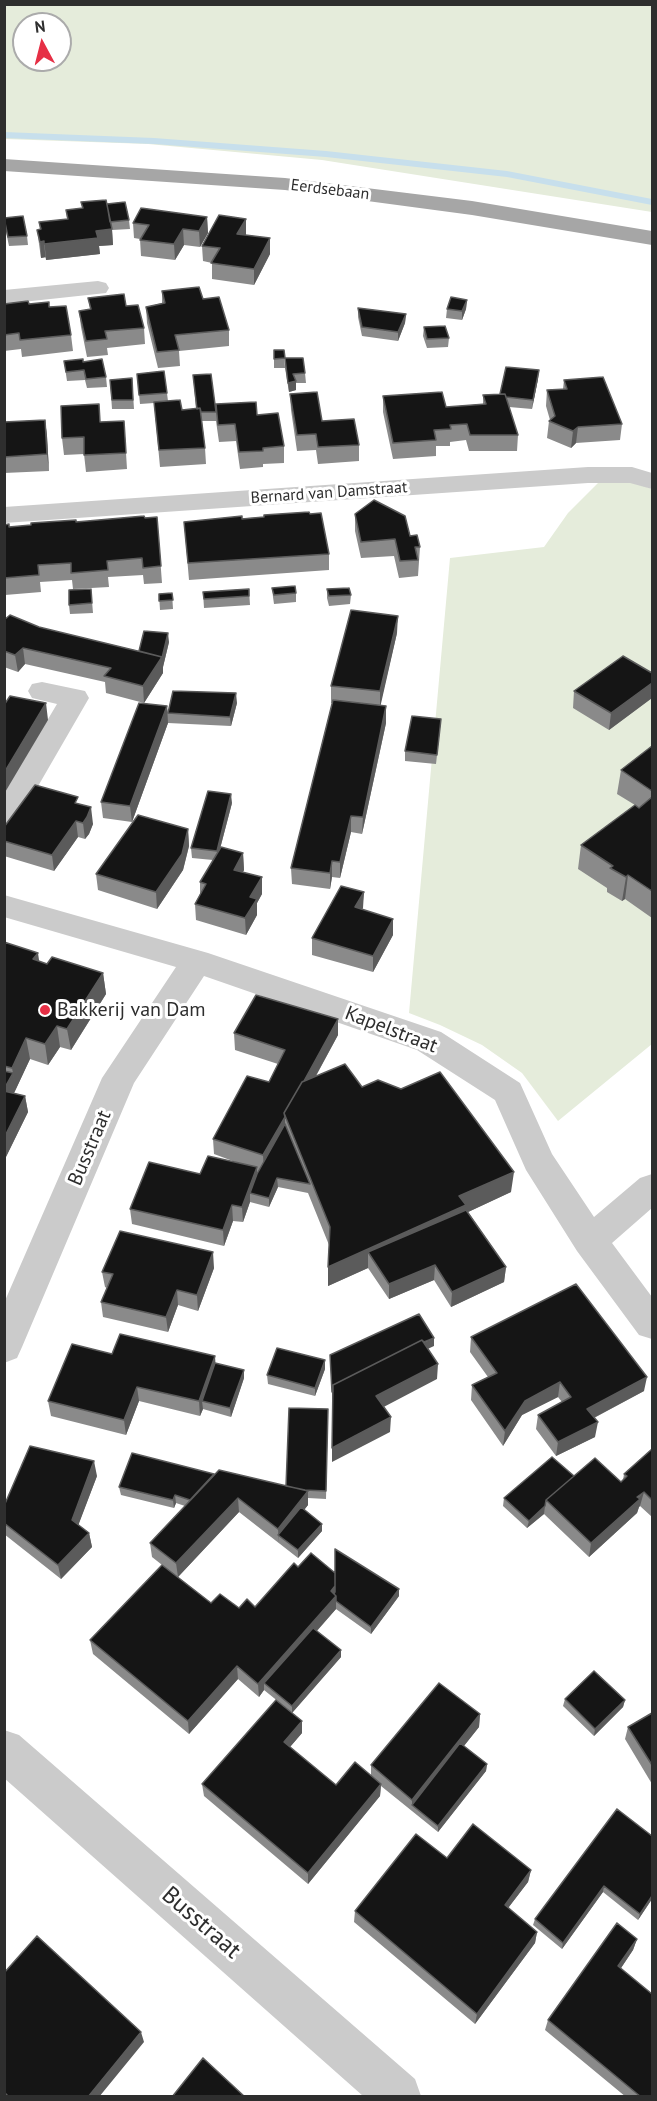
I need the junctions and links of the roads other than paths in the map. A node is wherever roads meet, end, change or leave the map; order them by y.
1 (4, 165) edge
2 (652, 238) edge
3 (98, 288) dead end
4 (4, 297) edge
5 (652, 481) edge
6 (4, 515) edge
7 (42, 691) dead end
8 (4, 819) edge
9 (4, 906) edge
10 (197, 961) junction
11 (652, 1188) edge
12 (590, 1241) junction
13 (652, 1324) edge
14 (4, 1347) edge
15 (4, 1750) edge
16 (398, 2097) edge

1 - 2 main road, Eerdsebaan
3 - 4 street
5 - 6 street, Bernard van Damstraat
7 - 8 street
9 - 10 street, Kapelstraat
10 - 12 street, Kapelstraat
10 - 14 street, Busstraat
11 - 12 street
12 - 13 street, Kapelstraat
15 - 16 street, Busstraat

